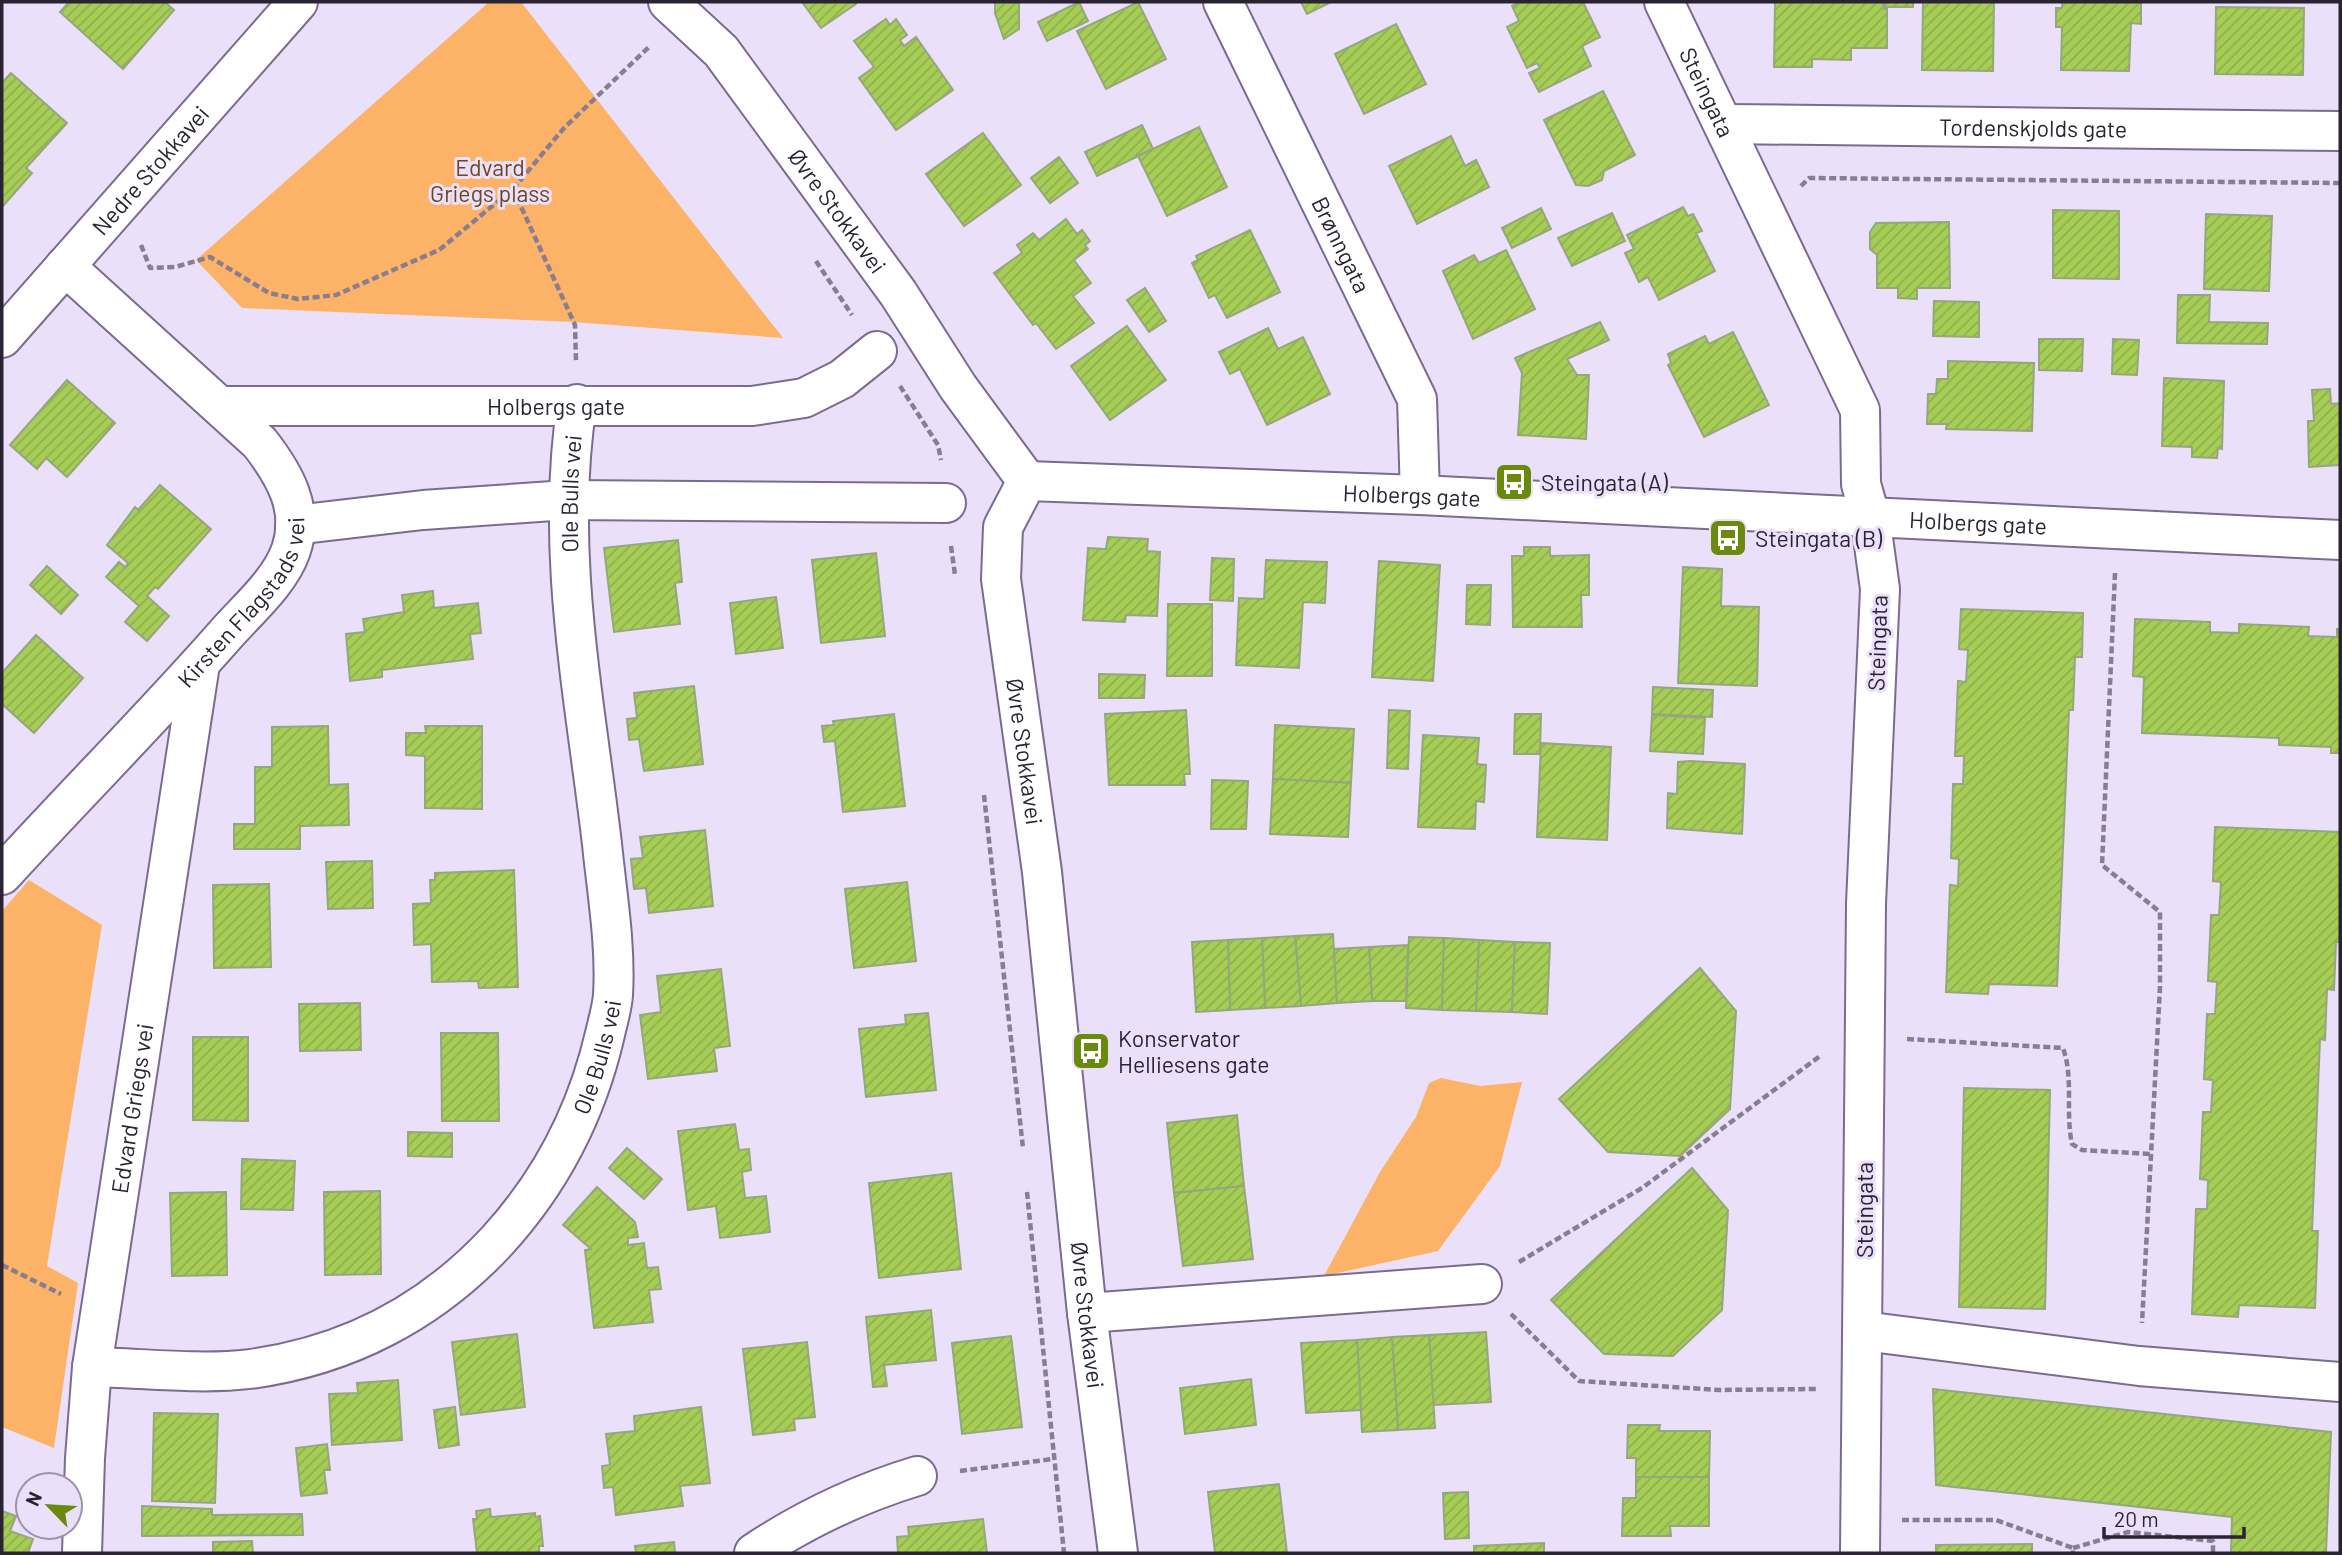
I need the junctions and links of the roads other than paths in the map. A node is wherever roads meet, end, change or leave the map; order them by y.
1 (298, 2) edge
2 (668, 2) edge
3 (699, 2) edge
4 (1223, 2) edge
5 (1664, 2) edge
6 (721, 51) junction
7 (1725, 124) junction
8 (2340, 131) edge
9 (65, 266) junction
10 (2, 338) edge
11 (877, 351) road end
12 (577, 404) junction
13 (222, 405) junction
14 (1027, 481) junction
15 (1420, 495) junction
16 (567, 500) junction
17 (946, 503) road end
18 (1870, 516) junction
19 (295, 525) junction
20 (2340, 540) edge
21 (200, 664) junction
22 (2, 875) edge
23 (1482, 1284) road end
24 (1087, 1313) junction
25 (1863, 1331) junction
26 (92, 1367) junction
27 (2340, 1382) edge
28 (916, 1476) road end
29 (1861, 1537) edge
30 (82, 1553) edge
31 (754, 1553) edge
32 (1118, 1553) edge

1 - 9 street, Nedre Stokkavei
2 - 6 street, Øvre Stokkavei
3 - 6 street, Øvre Stokkavei
4 - 15 street, Brønngata
5 - 7 street, Steingata
6 - 14 street, Øvre Stokkavei
7 - 8 street, Tordenskjolds gate
7 - 18 street, Steingata
9 - 10 street, Nedre Stokkavei
9 - 13 street, Kirsten Flagstads vei
11 - 12 street, Holbergs gate
12 - 13 street, Holbergs gate
12 - 16 street, Ole Bulls vei
13 - 19 street, Kirsten Flagstads vei
14 - 15 street, Holbergs gate
14 - 24 street, Øvre Stokkavei
15 - 18 street, Holbergs gate
16 - 17 street
16 - 19 street
16 - 26 street, Ole Bulls vei
18 - 20 street, Holbergs gate
18 - 25 street, Steingata
19 - 21 street, Kirsten Flagstads vei
21 - 22 street, Kirsten Flagstads vei
21 - 26 street, Edvard Griegs vei
23 - 24 street
24 - 32 street, Øvre Stokkavei
25 - 27 street
25 - 29 street, Steingata
26 - 30 street, Edvard Griegs vei
28 - 31 street

